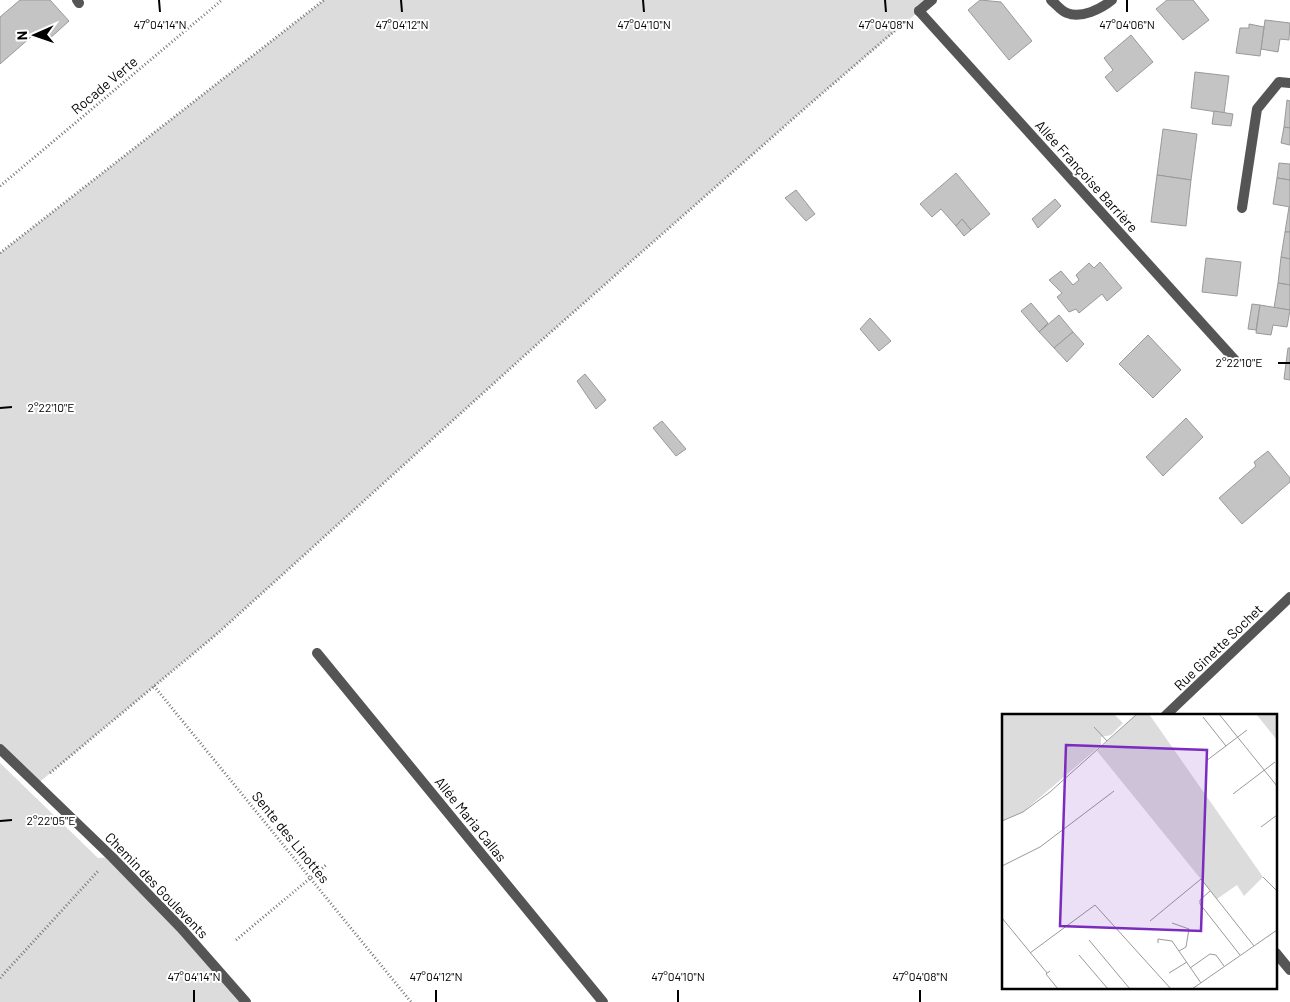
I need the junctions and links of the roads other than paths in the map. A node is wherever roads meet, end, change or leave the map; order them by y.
1 (932, 0) edge
2 (1051, 0) edge
3 (1112, 0) edge
4 (1290, 83) edge
5 (1242, 208) dead end
6 (1235, 360) dead end
7 (1290, 597) edge
8 (317, 653) dead end
9 (1167, 714) edge
10 (0, 749) edge
11 (1278, 955) edge
12 (1290, 970) edge
13 (246, 1002) edge
14 (603, 1002) edge

1 - 6 street, Allée Françoise Barrière
2 - 3 street
4 - 5 street
7 - 9 street, Rue Ginette Sochet
8 - 14 street, Allée Maria Callas
10 - 13 street, Chemin des Goulevents
11 - 12 street

